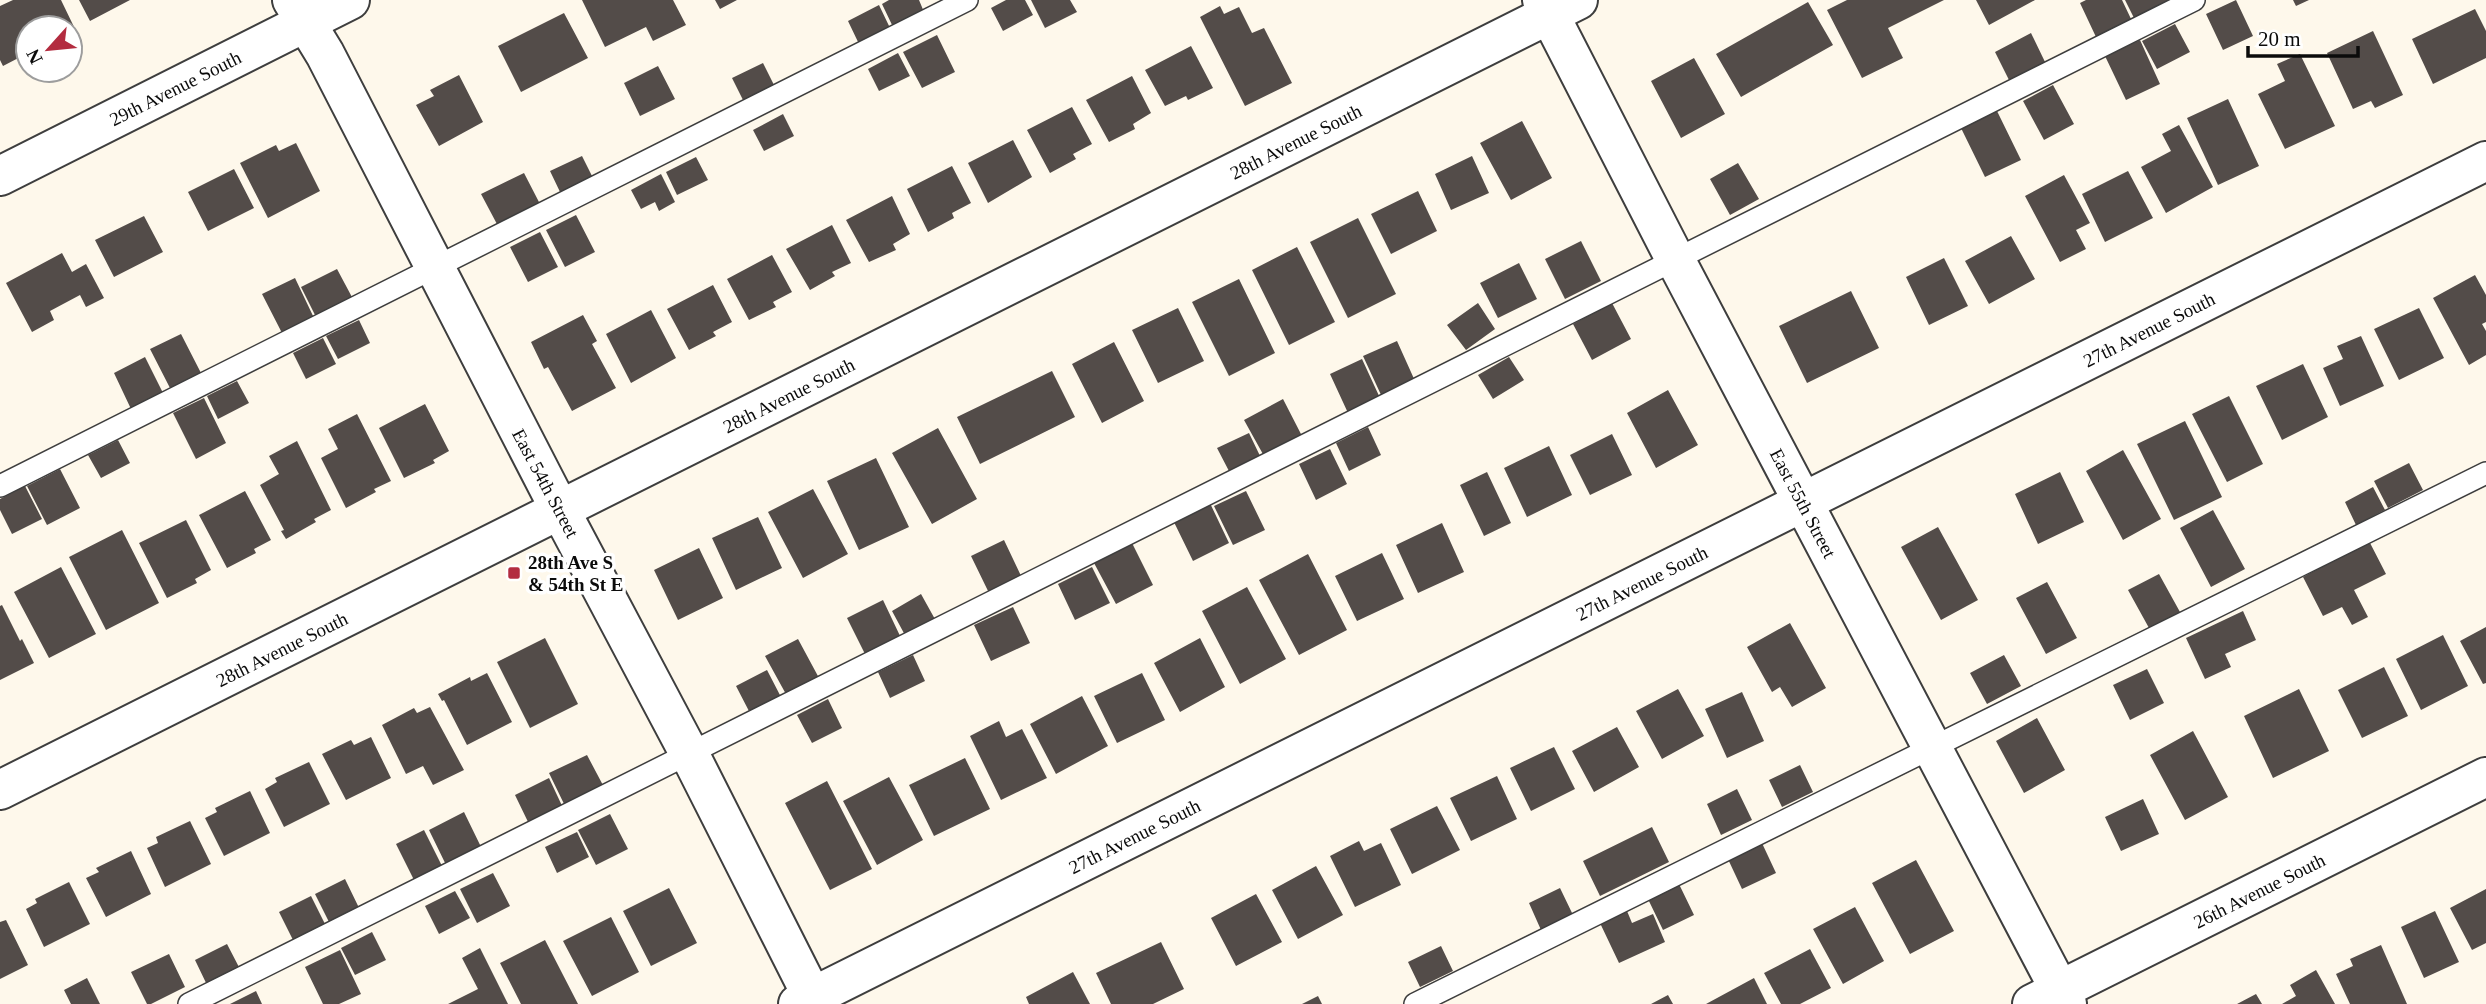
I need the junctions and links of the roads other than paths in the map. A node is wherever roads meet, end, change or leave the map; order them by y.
1 (350, 0) edge
2 (967, 0) edge
3 (2194, 0) edge
4 (1556, 5) edge
5 (298, 11) edge
6 (2486, 160) edge
7 (0, 176) edge
8 (1675, 259) junction
9 (434, 268) junction
10 (2486, 473) edge
11 (0, 486) edge
12 (1802, 502) junction
13 (559, 508) junction
14 (1932, 748) junction
15 (690, 755) junction
16 (2486, 777) edge
17 (0, 790) edge
18 (2053, 999) edge
19 (809, 1002) edge
20 (189, 1004) edge
21 (1415, 1004) edge

1 - 5 street, 29th Avenue South
2 - 9 lane
3 - 8 lane
4 - 8 street, East 55th Street
4 - 13 street, 28th Avenue South
5 - 7 street, 29th Avenue South
5 - 9 street, East 54th Street
6 - 12 street, 27th Avenue South
8 - 12 street, East 55th Street
8 - 15 lane
9 - 11 lane
9 - 13 street, East 54th Street
10 - 14 lane
12 - 14 street, East 55th Street
12 - 19 street, 27th Avenue South
13 - 15 street, East 54th Street
13 - 17 street, 28th Avenue South
14 - 18 street, East 55th Street
14 - 21 lane
15 - 19 street, East 54th Street
15 - 20 lane
16 - 18 street, 26th Avenue South

